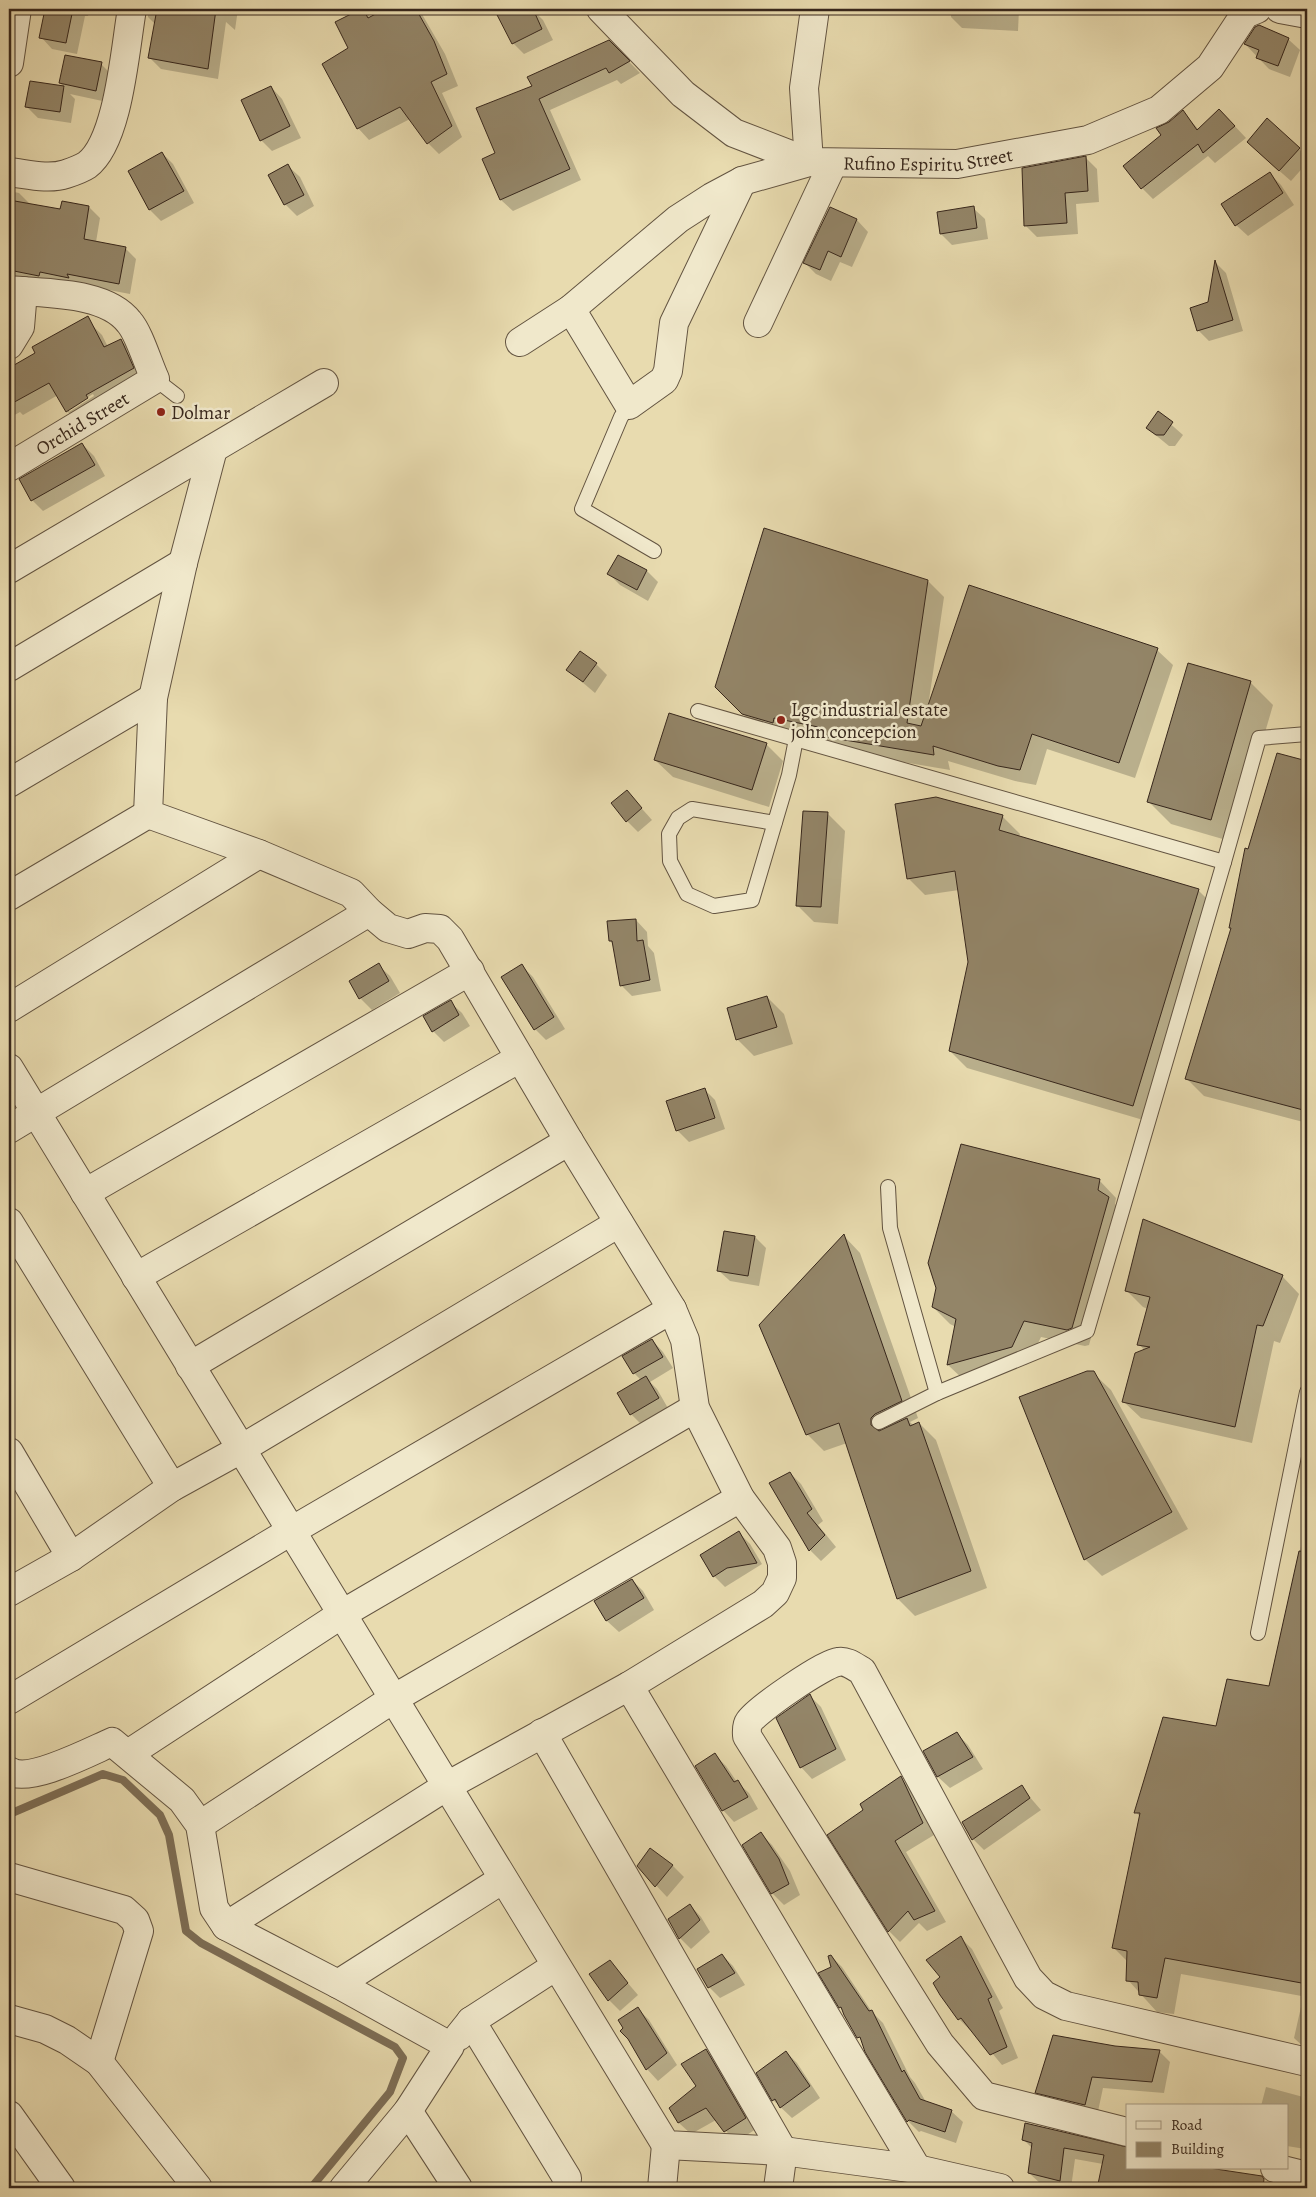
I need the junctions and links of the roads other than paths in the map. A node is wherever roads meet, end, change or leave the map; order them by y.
1 (17, 9) edge
2 (132, 9) edge
3 (601, 9) edge
4 (815, 9) edge
5 (1257, 9) edge
6 (1280, 9) edge
7 (1307, 14) edge
8 (9, 63) edge
9 (821, 162) junction
10 (9, 172) edge
11 (742, 181) junction
12 (16, 291) edge
13 (571, 309) junction
14 (758, 323) dead end
15 (520, 342) dead end
16 (9, 345) edge
17 (155, 378) junction
18 (324, 382) dead end
19 (177, 396) dead end
20 (629, 405) junction
21 (213, 449) junction
22 (9, 467) edge
23 (654, 551) dead end
24 (183, 563) junction
25 (9, 569) edge
26 (9, 666) edge
27 (153, 698) junction
28 (698, 711) dead end
29 (1307, 734) edge
30 (796, 739) junction
31 (9, 783) edge
32 (148, 814) junction
33 (775, 823) junction
34 (259, 854) junction
35 (1224, 862) junction
36 (9, 896) edge
37 (369, 912) junction
38 (470, 971) junction
39 (9, 1008) edge
40 (520, 1058) junction
41 (9, 1068) edge
42 (36, 1113) junction
43 (9, 1129) edge
44 (569, 1140) junction
45 (888, 1187) dead end
46 (85, 1193) junction
47 (9, 1222) edge
48 (618, 1224) junction
49 (136, 1277) junction
50 (672, 1309) junction
51 (190, 1366) junction
52 (937, 1392) junction
53 (1307, 1392) edge
54 (695, 1408) junction
55 (879, 1422) dead end
56 (241, 1449) junction
57 (9, 1452) edge
58 (172, 1487) junction
59 (740, 1498) junction
60 (291, 1531) junction
61 (71, 1557) junction
62 (9, 1592) edge
63 (342, 1614) junction
64 (1258, 1633) dead end
65 (629, 1686) junction
66 (393, 1699) junction
67 (9, 1700) edge
68 (542, 1733) junction
69 (128, 1754) junction
70 (9, 1771) edge
71 (447, 1786) junction
72 (200, 1825) junction
73 (9, 1877) edge
74 (503, 1879) junction
75 (226, 1926) junction
76 (556, 1966) junction
77 (338, 1984) junction
78 (9, 2019) edge
79 (471, 2021) junction
80 (450, 2046) junction
81 (99, 2062) junction
82 (1307, 2062) edge
83 (408, 2111) junction
84 (9, 2115) edge
85 (1126, 2132) edge
86 (666, 2145) junction
87 (783, 2151) junction
88 (917, 2169) junction
89 (1283, 2170) edge
90 (1307, 2176) edge
91 (966, 2184) edge
92 (61, 2188) edge
93 (198, 2188) edge
94 (344, 2188) edge
95 (458, 2188) edge
96 (566, 2188) edge
97 (662, 2188) edge
98 (778, 2188) edge
99 (1000, 2188) edge

1 - 8 street
2 - 10 street
3 - 9 street, Rufino Espiritu Street
4 - 9 street
5 - 9 street, Rufino Espiritu Street
6 - 7 street
9 - 11 street
9 - 14 street
11 - 13 street
11 - 20 street
12 - 16 street
12 - 17 street
13 - 15 street
13 - 20 street
17 - 19 lane
17 - 22 street, Orchid Street
18 - 21 street
20 - 23 lane
21 - 24 street
21 - 25 street
24 - 26 street
24 - 27 street
27 - 31 street
27 - 32 street
28 - 30 lane
29 - 35 lane
30 - 33 lane
30 - 35 lane
32 - 34 street
32 - 36 street
33 - 33 lane
34 - 37 street
34 - 39 street
35 - 52 lane
37 - 38 street
37 - 42 street
38 - 40 street
38 - 46 street
40 - 44 street
40 - 49 street
41 - 42 street
42 - 43 street
42 - 46 street
44 - 48 street
44 - 51 street
45 - 52 lane
46 - 49 street
47 - 58 street
48 - 50 street
48 - 56 street
49 - 51 street
50 - 54 street
50 - 60 street
51 - 56 street
52 - 55 lane
53 - 64 lane
54 - 59 street
54 - 63 street
56 - 58 street
56 - 60 street
57 - 61 street
58 - 61 street
59 - 65 street
59 - 66 street
60 - 63 street
60 - 67 street
61 - 62 street
63 - 66 street
63 - 69 street
65 - 68 street
65 - 88 street
66 - 71 street
66 - 72 street
68 - 71 street
68 - 87 street
69 - 70 street
69 - 72 street
71 - 74 street
71 - 75 street
72 - 75 street
73 - 81 street
74 - 76 street
74 - 77 street
75 - 77 street
76 - 79 street
76 - 86 street
77 - 80 street
78 - 81 street
79 - 80 street
79 - 96 street
80 - 83 street
81 - 93 street
82 - 85 street
83 - 94 street
83 - 95 street
84 - 92 street
86 - 87 street
86 - 97 street
87 - 88 street
87 - 98 street
88 - 91 street
89 - 90 street
91 - 99 street

